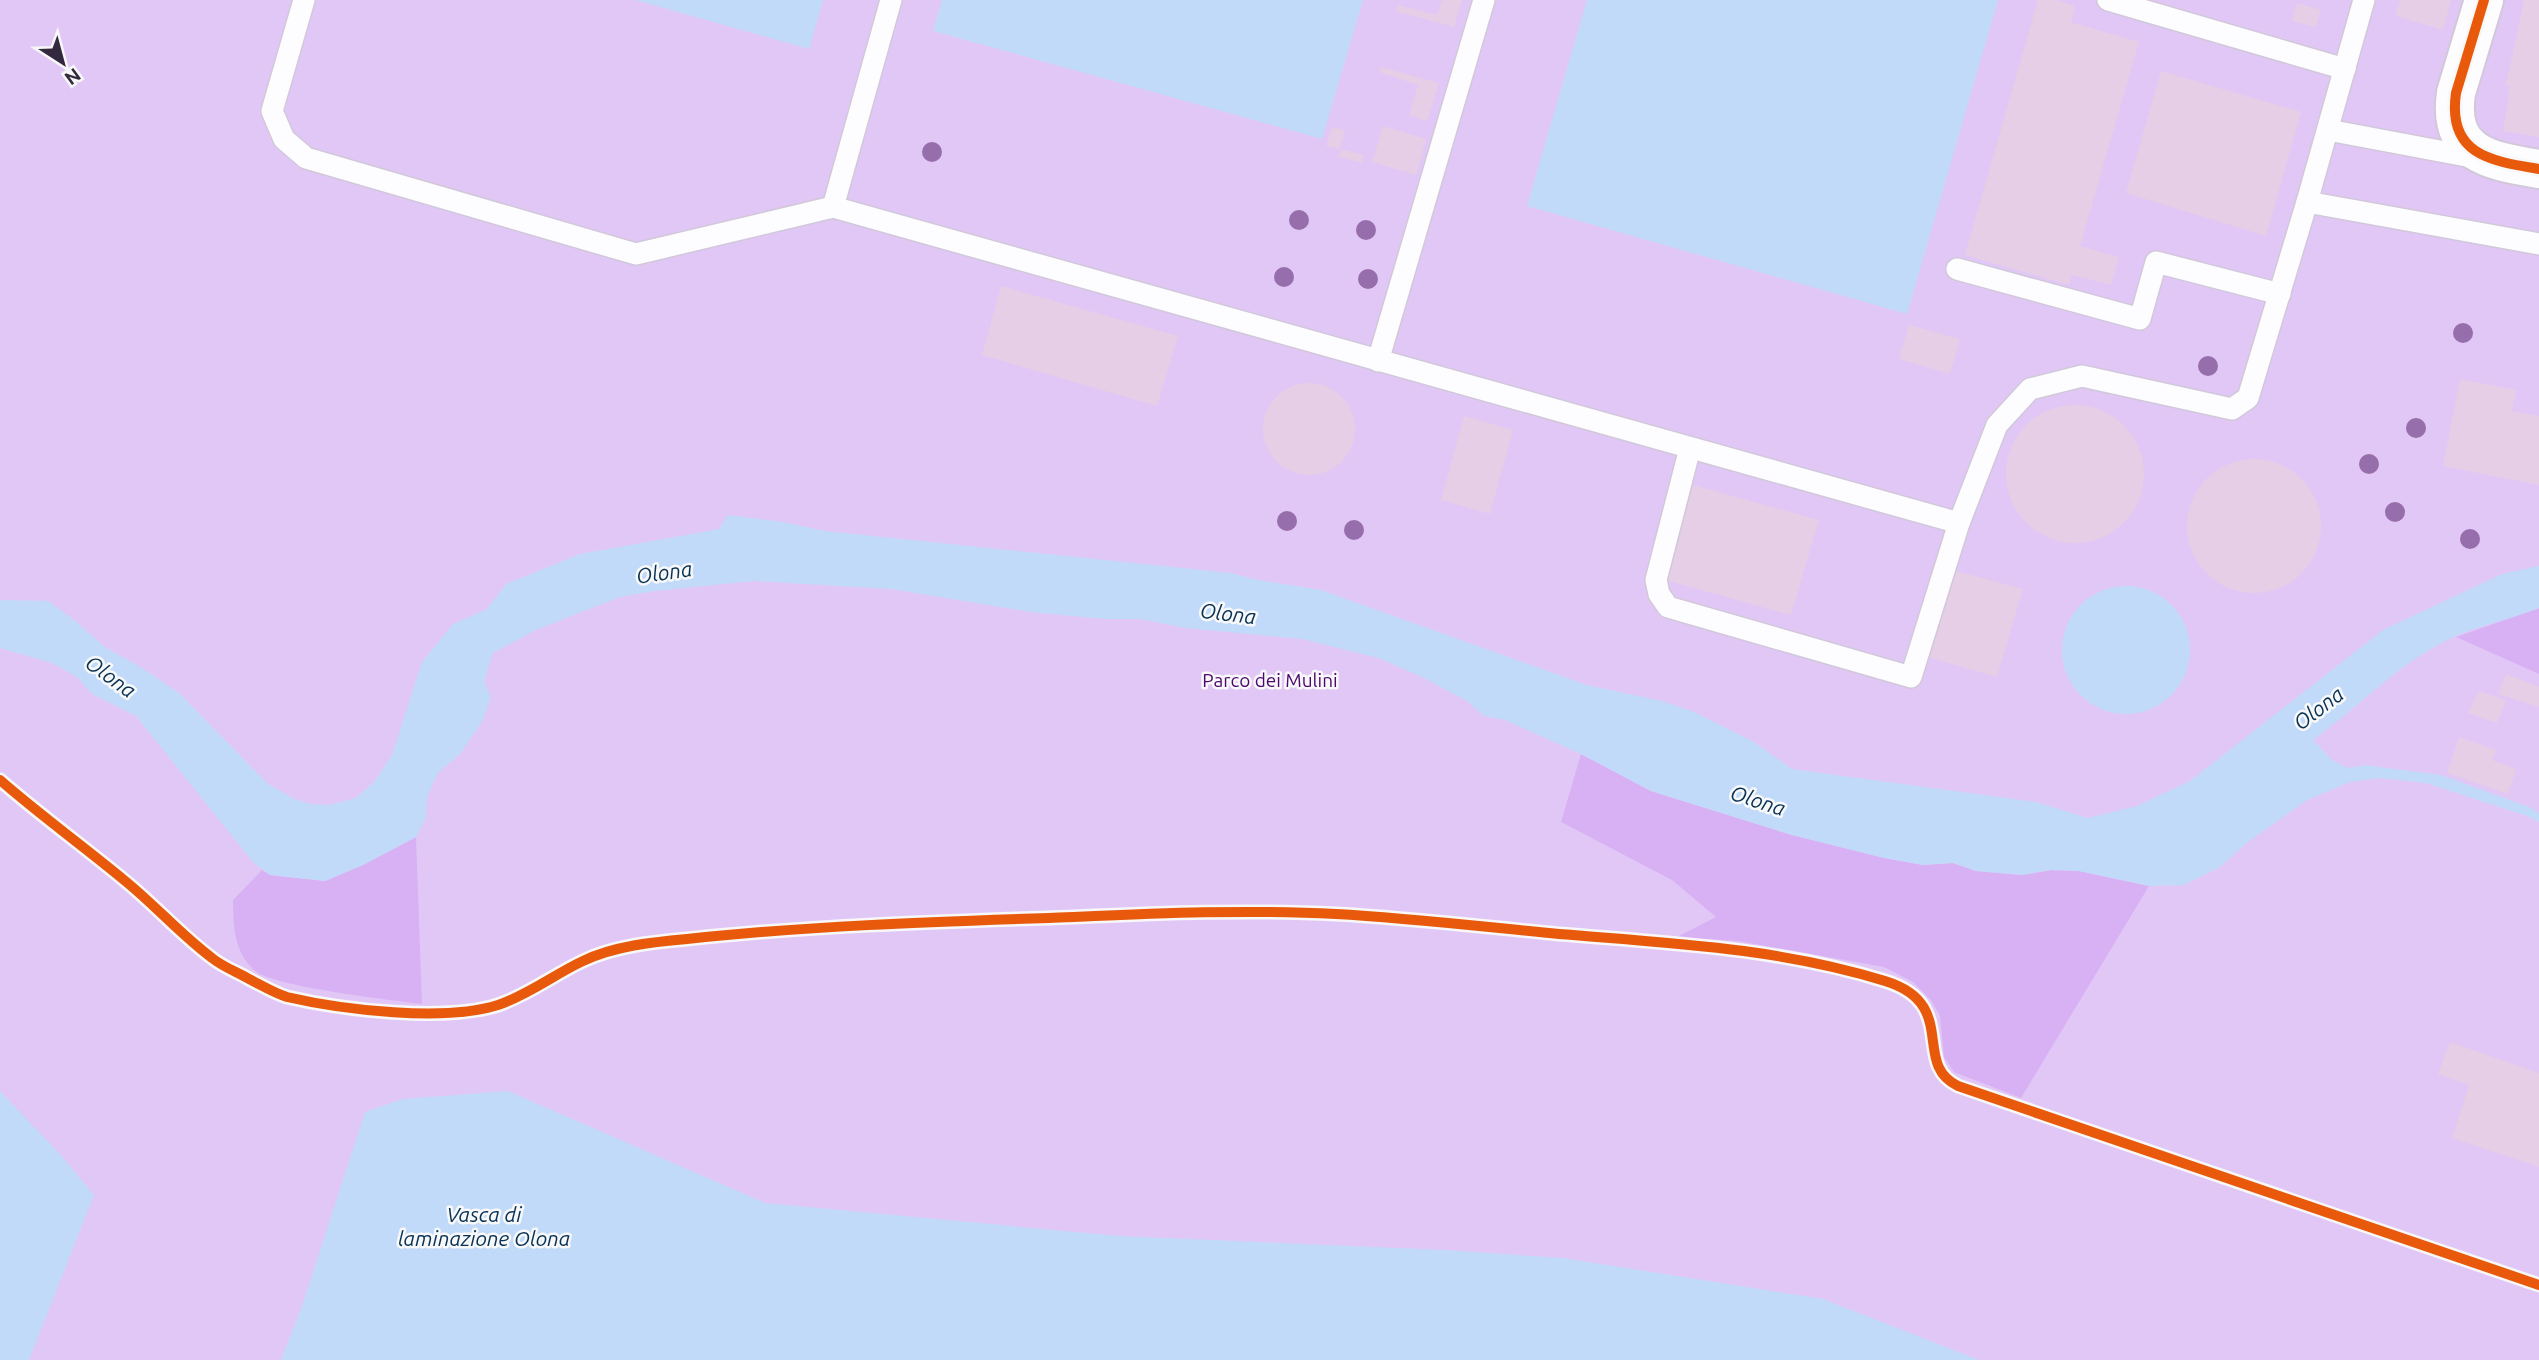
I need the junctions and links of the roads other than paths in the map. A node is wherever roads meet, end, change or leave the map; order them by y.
1 (304, 0) edge
2 (891, 0) edge
3 (1484, 0) edge
4 (2108, 0) edge
5 (2364, 0) edge
6 (2484, 0) edge
7 (2345, 69) junction
8 (2328, 130) junction
9 (2500, 163) junction
10 (2539, 169) edge
11 (2307, 202) junction
12 (834, 207) junction
13 (2539, 244) edge
14 (1957, 269) dead end
15 (2280, 294) junction
16 (1378, 361) junction
17 (1690, 448) junction
18 (1959, 523) junction

1 - 12 lane
2 - 12 lane
3 - 16 lane
4 - 7 lane
5 - 7 lane
6 - 9 street
7 - 8 lane
8 - 9 lane
8 - 11 lane
9 - 10 street
11 - 13 lane
11 - 15 lane
12 - 16 lane
14 - 15 lane
15 - 18 lane
16 - 17 lane
17 - 18 lane
17 - 18 lane

